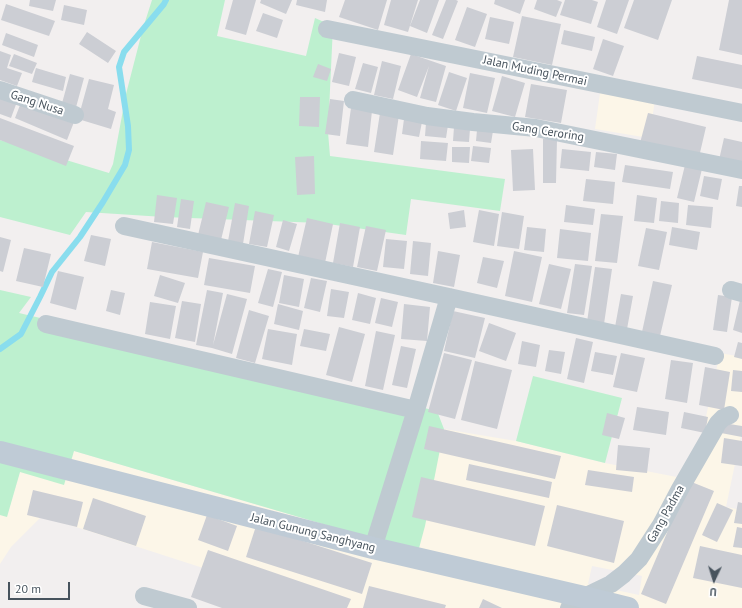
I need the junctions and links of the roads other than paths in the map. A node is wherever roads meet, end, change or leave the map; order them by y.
1 (327, 29) dead end
2 (0, 90) edge
3 (353, 100) dead end
4 (742, 113) edge
5 (75, 115) dead end
6 (742, 170) edge
7 (124, 226) dead end
8 (449, 297) junction
9 (46, 324) dead end
10 (715, 356) dead end
11 (416, 410) junction
12 (730, 414) dead end
13 (0, 452) edge
14 (373, 548) junction
15 (144, 596) dead end
16 (576, 602) edge
17 (188, 608) edge
18 (628, 608) edge

1 - 4 street, Jalan Muding Permai
2 - 5 street, Gang Nusa
3 - 6 street, Gang Ceroring
7 - 8 street
8 - 10 street
8 - 11 street
9 - 11 street
11 - 14 street
12 - 16 street, Gang Padma
13 - 14 main road, Jalan Gunung Sanghyang
14 - 16 main road, Jalan Gunung Sanghyang
15 - 17 street
16 - 18 main road, Jalan Gunung Sanghyang

